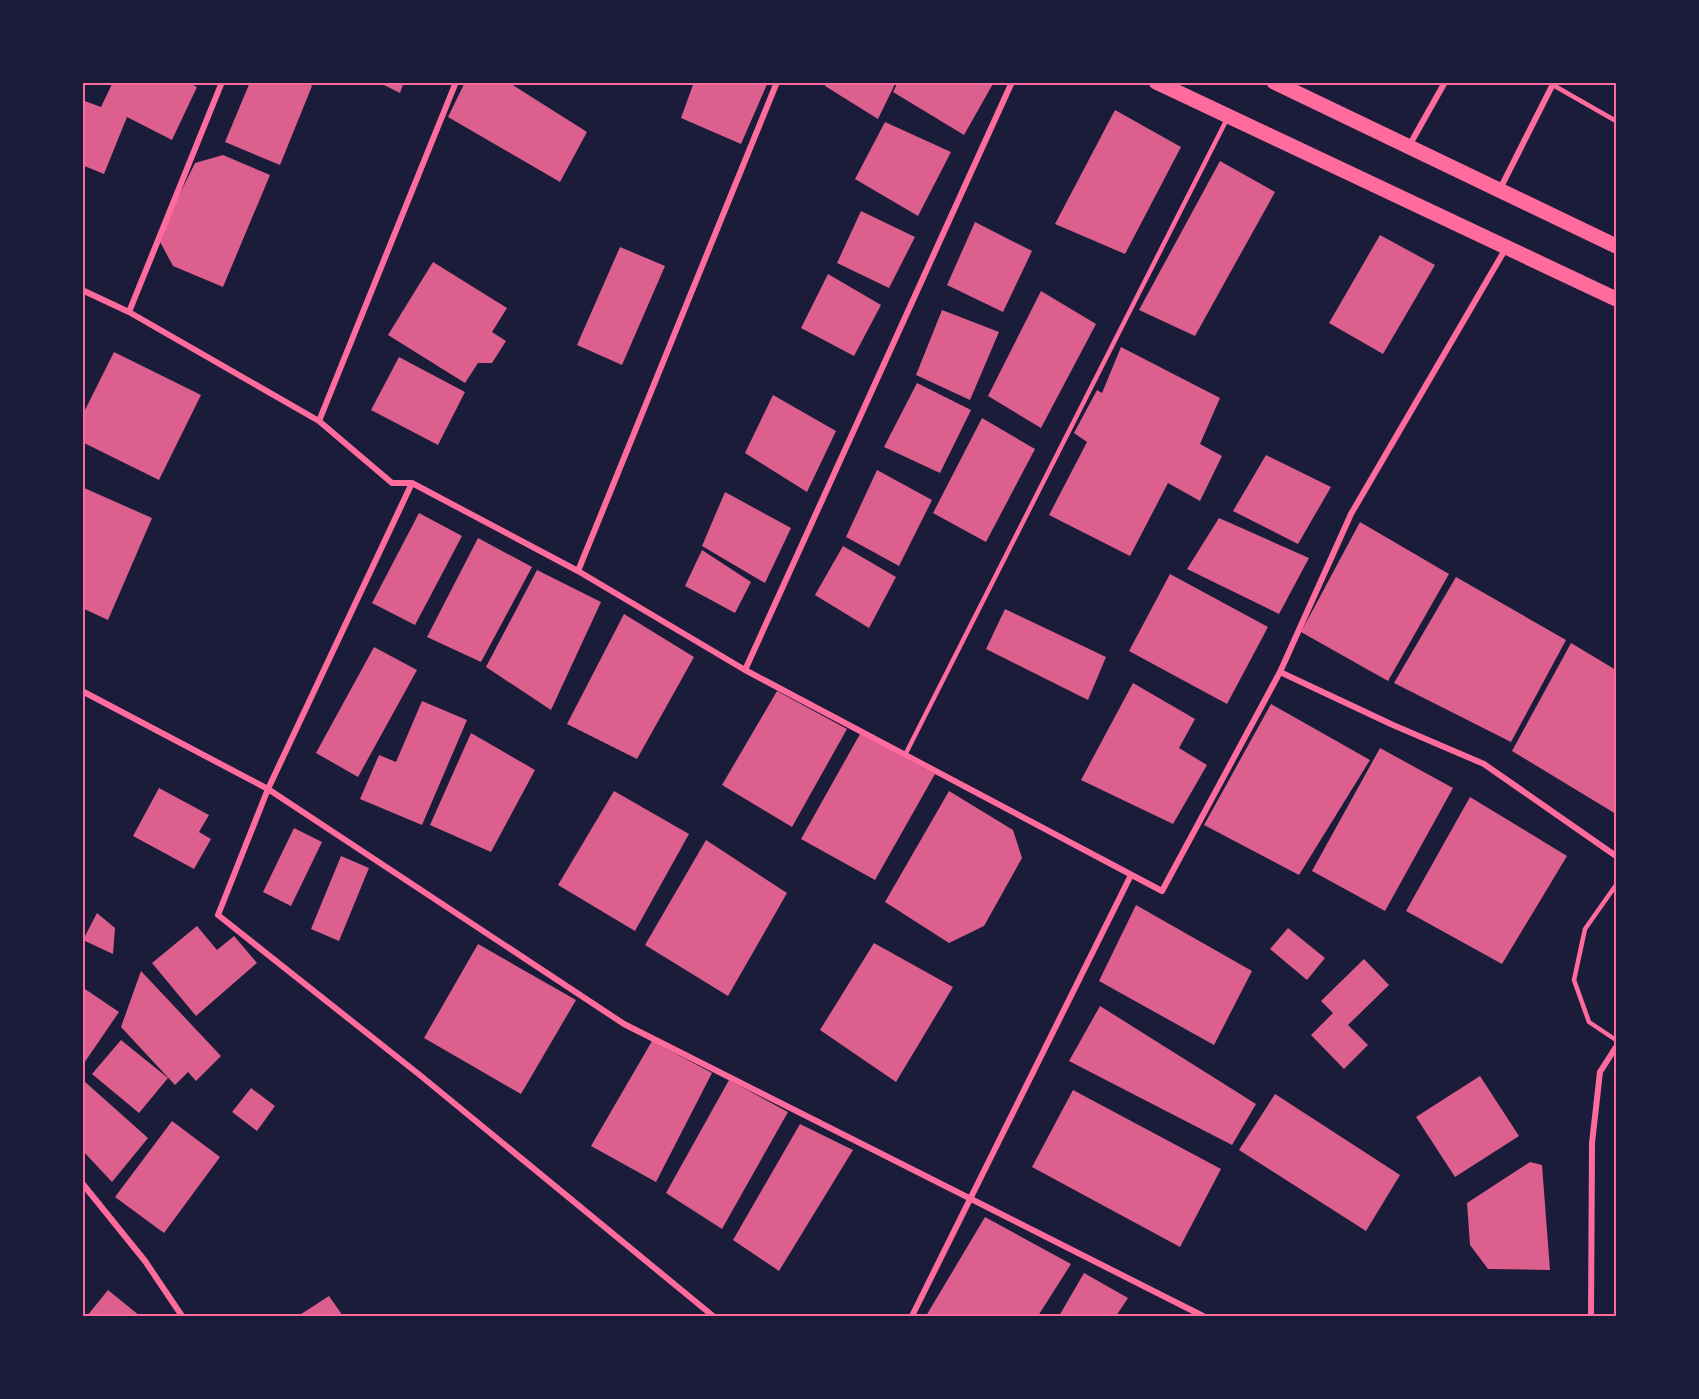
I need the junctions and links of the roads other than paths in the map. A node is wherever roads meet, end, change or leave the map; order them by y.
1 (222, 82) edge
2 (456, 82) edge
3 (777, 82) edge
4 (1012, 82) edge
5 (1156, 82) edge
6 (1274, 82) edge
7 (1446, 82) edge
8 (1554, 84) edge
9 (1228, 116) junction
10 (1617, 121) edge
11 (1409, 147) junction
12 (1499, 190) junction
13 (1617, 246) edge
14 (1507, 248) junction
15 (82, 290) edge
16 (1617, 299) edge
17 (129, 312) junction
18 (319, 421) junction
19 (412, 483) junction
20 (578, 571) junction
21 (745, 670) junction
22 (1280, 672) junction
23 (84, 692) edge
24 (82, 700) edge
25 (905, 755) junction
26 (268, 789) junction
27 (1617, 856) edge
28 (1131, 874) junction
29 (1617, 885) edge
30 (1617, 1040) edge
31 (1617, 1047) edge
32 (82, 1183) edge
33 (970, 1199) junction
34 (182, 1317) edge
35 (713, 1317) edge
36 (912, 1317) edge
37 (1203, 1317) edge
38 (1591, 1317) edge

1 - 17 street
2 - 18 street
3 - 20 street
4 - 21 street
5 - 9 main road
6 - 11 main road
7 - 11 street
8 - 10 lane
8 - 12 street
9 - 14 main road
9 - 25 lane
11 - 12 main road
12 - 13 main road
14 - 16 main road
14 - 22 street
15 - 17 street
17 - 18 street
18 - 19 street
19 - 20 street
19 - 26 street
20 - 21 street
21 - 25 street
22 - 27 street
22 - 28 street
23 - 24 street
23 - 26 street
25 - 28 street
26 - 33 street
26 - 35 street
28 - 33 street
29 - 30 lane
31 - 38 street
32 - 34 street
33 - 36 street
33 - 37 street

